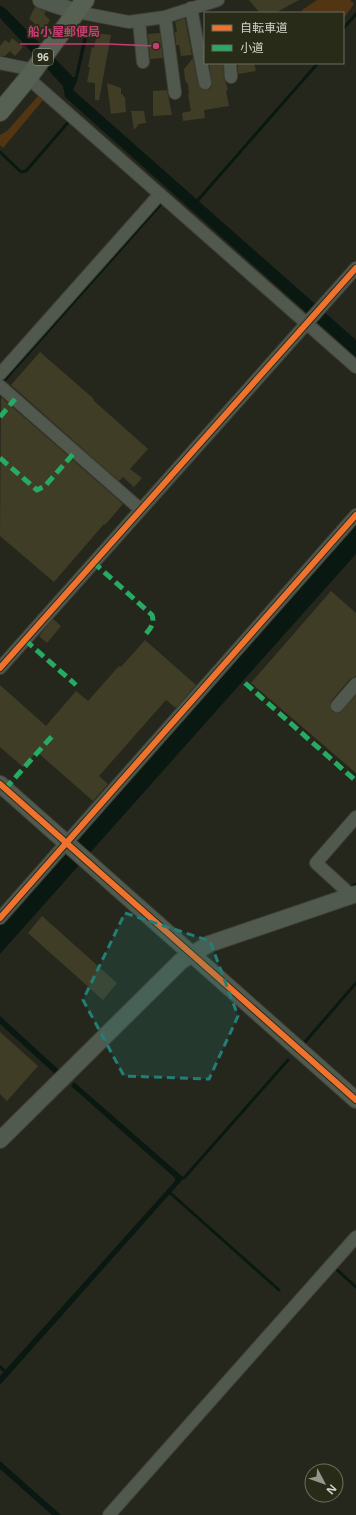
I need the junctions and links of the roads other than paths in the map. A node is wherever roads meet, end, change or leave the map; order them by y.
1 (42, 0) edge
2 (214, 5) edge
3 (81, 6) edge
4 (191, 8) junction
5 (165, 17) junction
6 (139, 21) junction
7 (144, 62) dead end
8 (0, 63) edge
9 (230, 64) edge
10 (31, 74) junction
11 (231, 77) dead end
12 (205, 83) dead end
13 (175, 93) dead end
14 (0, 112) edge
15 (160, 194) junction
16 (356, 268) edge
17 (307, 323) junction
18 (356, 367) edge
19 (0, 374) edge
20 (0, 386) edge
21 (140, 509) junction
22 (356, 515) edge
23 (0, 668) edge
24 (356, 684) edge
25 (337, 706) dead end
26 (0, 784) edge
27 (356, 817) edge
28 (68, 844) junction
29 (354, 894) edge
30 (0, 918) edge
31 (191, 954) junction
32 (356, 1100) edge
33 (0, 1140) edge
34 (356, 1237) edge
35 (109, 1515) edge

1 - 3 street
2 - 4 street
3 - 6 street
3 - 10 main road, 96
4 - 5 street
4 - 12 street
5 - 6 street
5 - 13 street
6 - 7 street
8 - 10 street
9 - 11 street
10 - 14 main road, 96
10 - 15 street
15 - 17 street
15 - 19 street
16 - 17 street
17 - 18 street
17 - 21 street
20 - 21 street
21 - 23 street
22 - 28 street
24 - 25 street
26 - 28 street
27 - 29 street
28 - 30 street
28 - 31 street
29 - 31 street
31 - 32 street
31 - 33 street
34 - 35 street

